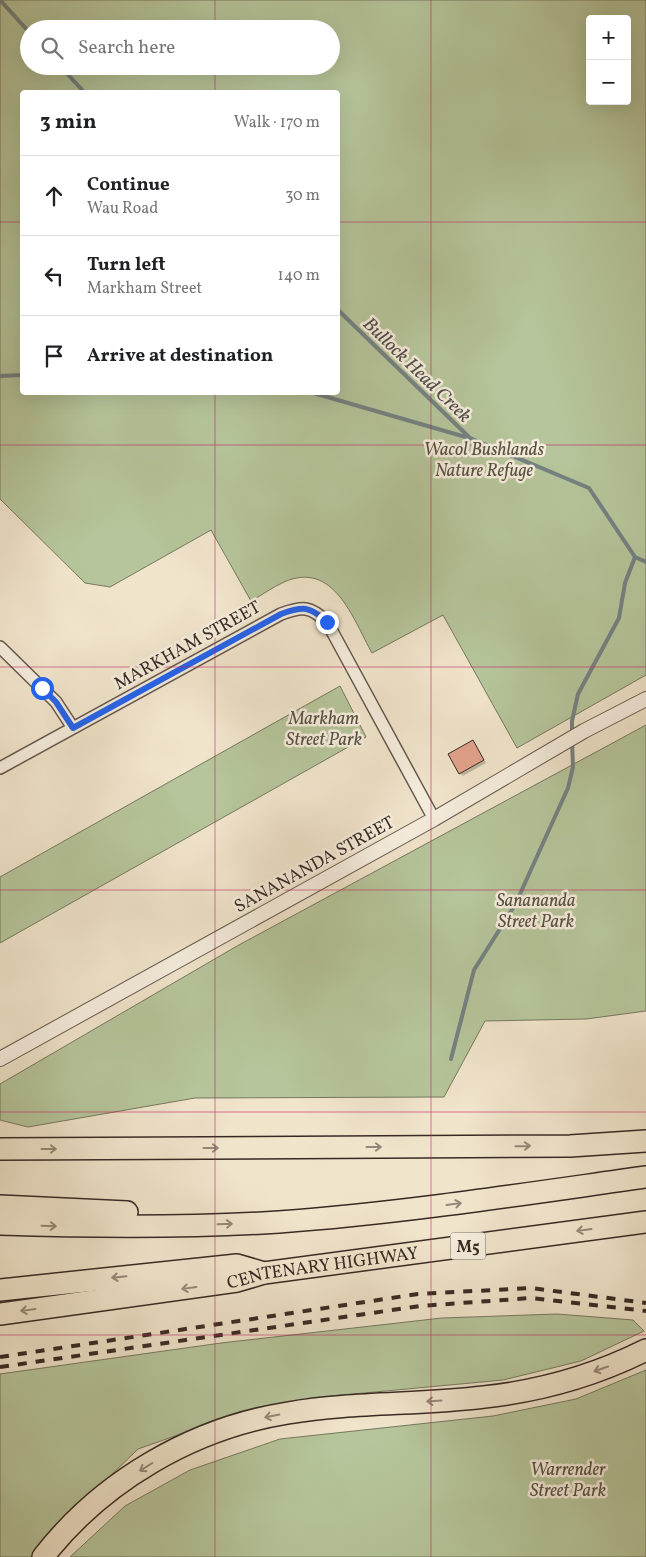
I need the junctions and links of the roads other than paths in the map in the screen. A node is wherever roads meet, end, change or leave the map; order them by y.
1 (0, 647) edge
2 (646, 699) edge
3 (73, 728) junction
4 (0, 768) edge
5 (434, 819) junction
6 (0, 1059) edge
7 (646, 1142) edge
8 (0, 1149) edge
9 (646, 1177) edge
10 (0, 1206) edge
11 (646, 1222) edge
12 (0, 1224) edge
13 (177, 1225) junction
14 (264, 1273) junction
15 (0, 1290) edge
16 (0, 1314) edge
17 (646, 1350) edge
18 (43, 1557) edge

1 - 3 street
2 - 5 street, SANANANDA STREET
3 - 4 street, MARKHAM STREET
3 - 5 street, MARKHAM STREET
5 - 6 street, SANANANDA STREET
8 -> 7 highway
13 -> 9 highway
10 - 13 highway
11 -> 14 highway, CENTENARY HIGHWAY / M5
12 -> 13 highway
14 -> 15 highway
14 -> 16 highway, CENTENARY HIGHWAY / M5
17 -> 18 highway

